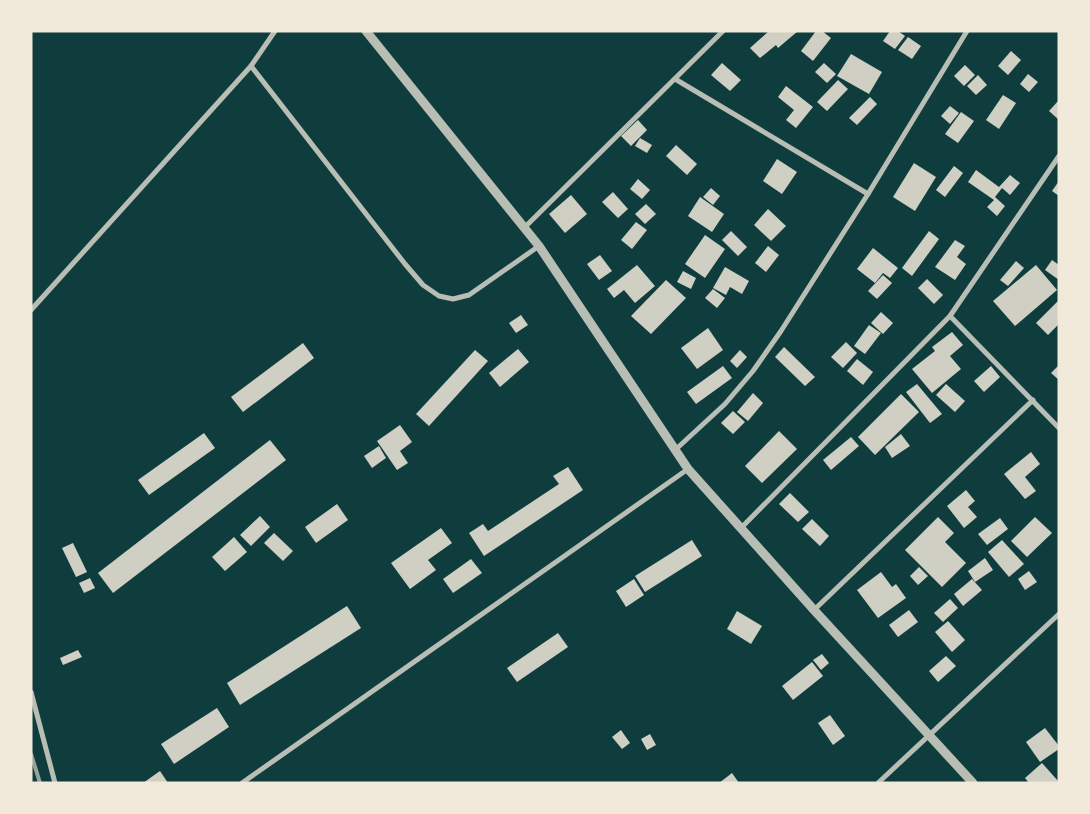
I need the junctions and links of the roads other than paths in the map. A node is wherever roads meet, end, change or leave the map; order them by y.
1 (275, 31) edge
2 (366, 31) edge
3 (723, 31) edge
4 (967, 31) edge
5 (251, 66) junction
6 (675, 78) junction
7 (1059, 156) edge
8 (868, 194) junction
9 (524, 228) junction
10 (539, 246) junction
11 (31, 310) edge
12 (950, 316) junction
13 (1033, 400) junction
14 (1059, 428) edge
15 (674, 451) junction
16 (688, 469) junction
17 (741, 528) junction
18 (814, 610) junction
19 (1059, 614) edge
20 (31, 692) edge
21 (930, 736) junction
22 (54, 780) edge
23 (48, 783) edge
24 (242, 783) edge
25 (878, 783) edge
26 (973, 783) edge

1 - 5 street
2 - 9 street
3 - 6 street
4 - 8 street
5 - 10 street
5 - 11 street
6 - 8 street
6 - 9 street
7 - 12 street
8 - 15 street
9 - 10 street
10 - 15 street
12 - 13 street
12 - 17 street
13 - 14 street
13 - 18 street
15 - 16 street
16 - 17 street
16 - 24 street
17 - 18 street
18 - 21 street
19 - 21 street
20 - 22 street
21 - 25 street
21 - 26 street
22 - 23 street

